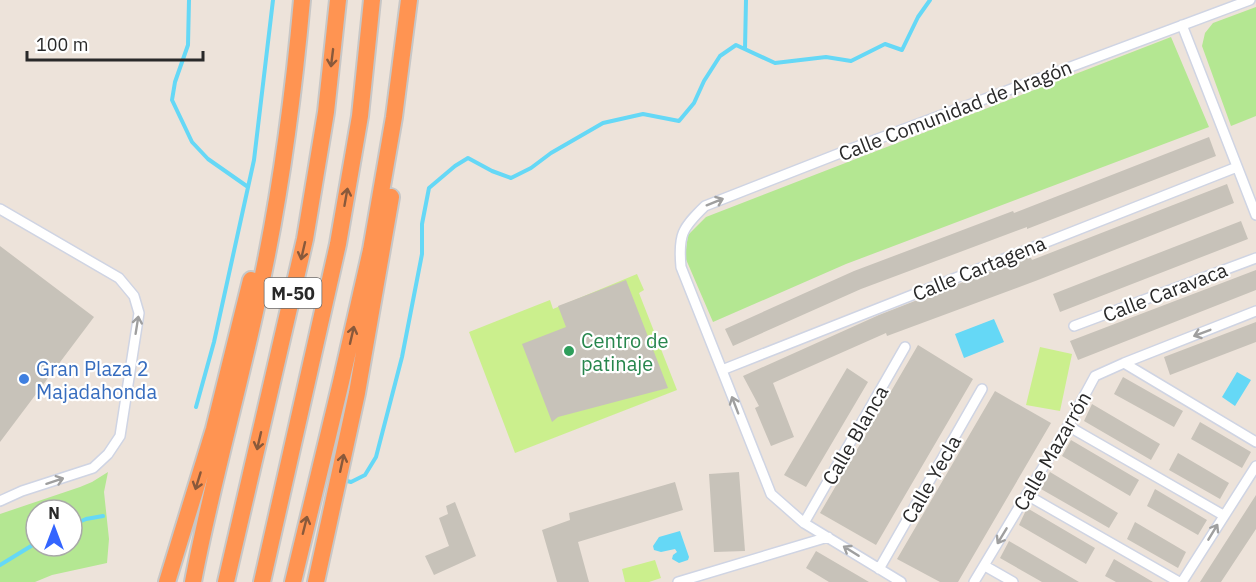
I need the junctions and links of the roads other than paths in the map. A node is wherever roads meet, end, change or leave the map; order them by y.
1 (302, 0) edge
2 (338, 0) edge
3 (372, 0) edge
4 (409, 0) edge
5 (1250, 0) edge
6 (1182, 25) junction
7 (289, 119) junction
8 (1237, 167) junction
9 (0, 209) edge
10 (1256, 215) edge
11 (1256, 258) edge
12 (1256, 311) edge
13 (1074, 326) dead end
14 (905, 347) dead end
15 (1124, 363) junction
16 (722, 370) junction
17 (982, 389) dead end
18 (1068, 426) junction
19 (1256, 442) edge
20 (1256, 466) edge
21 (1027, 495) junction
22 (0, 501) edge
23 (1223, 515) junction
24 (804, 523) junction
25 (828, 537) junction
26 (985, 566) junction
27 (879, 569) junction
28 (167, 582) edge
29 (193, 582) edge
30 (226, 582) edge
31 (262, 582) edge
32 (293, 582) edge
33 (316, 582) edge
34 (678, 582) edge
35 (901, 582) edge
36 (975, 582) edge
37 (1013, 582) edge
38 (1180, 582) edge

1 - 7 highway
2 -> 30 highway, M-50
31 -> 3 highway, M-50
32 -> 4 highway
33 -> 4 highway
5 - 6 street, Calle Comunidad de Aragón
6 - 8 street
16 -> 6 street, Calle Comunidad de Aragón
7 -> 28 highway
7 - 29 highway
8 - 10 street
8 - 16 street, Calle Cartagena
22 -> 9 street
11 - 13 street, Calle Caravaca
12 -> 15 street, Calle Mazarrón
14 - 24 street, Calle Blanca
15 - 18 street, Calle Mazarrón
15 - 19 street
24 -> 16 street
17 - 27 street, Calle Yecla
18 - 21 street, Calle Mazarrón
18 - 23 street
20 - 23 street
21 -> 26 street, Calle Mazarrón
21 - 38 street
38 -> 23 street
24 - 25 street
27 -> 25 street
25 - 34 street
26 - 36 street, Calle Mazarrón
26 - 37 street
27 - 35 street

